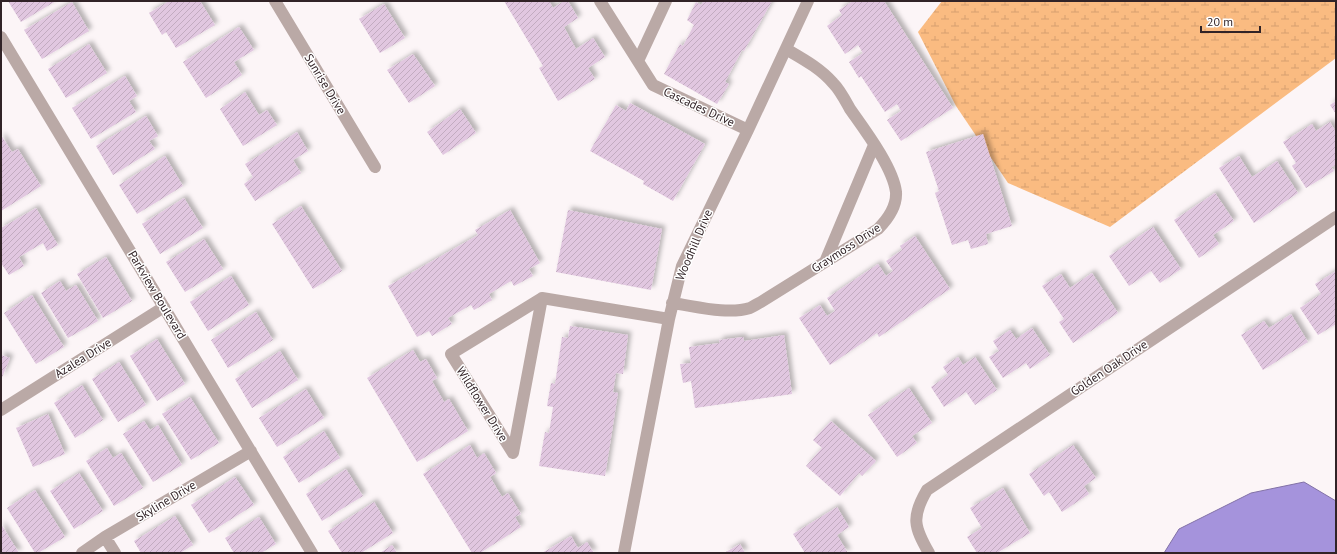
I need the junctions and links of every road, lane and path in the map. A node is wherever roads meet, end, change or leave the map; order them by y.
1 (275, 1) edge
2 (600, 1) edge
3 (666, 1) edge
4 (808, 1) edge
5 (1, 37) edge
6 (786, 49) junction
7 (638, 61) junction
8 (748, 130) junction
9 (874, 145) junction
10 (375, 167) dead end
11 (1336, 217) edge
12 (825, 262) junction
13 (542, 298) junction
14 (672, 303) junction
15 (164, 306) junction
16 (669, 319) junction
17 (1, 410) edge
18 (251, 451) junction
19 (106, 537) junction
20 (82, 553) edge
21 (115, 553) edge
22 (312, 553) edge
23 (624, 553) edge
24 (929, 553) edge

1 - 10 street, Sunrise Drive
2 - 7 street, Cascades Drive
3 - 7 street
4 - 6 street, Woodhill Drive
5 - 15 street, Parkview Boulevard
6 - 8 street, Woodhill Drive
6 - 9 street, Graymoss Drive
7 - 8 street, Cascades Drive
8 - 14 street, Woodhill Drive
9 - 12 street
9 - 12 street, Graymoss Drive
11 - 24 street, Golden Oak Drive
12 - 14 street, Graymoss Drive
13 - 13 street, Wildflower Drive
13 - 16 street
14 - 16 street, Woodhill Drive
15 - 17 street, Azalea Drive
15 - 18 street, Parkview Boulevard
16 - 23 street, Woodhill Drive
18 - 19 street, Skyline Drive
18 - 22 street, Parkview Boulevard
19 - 20 street, Skyline Drive
19 - 21 street

